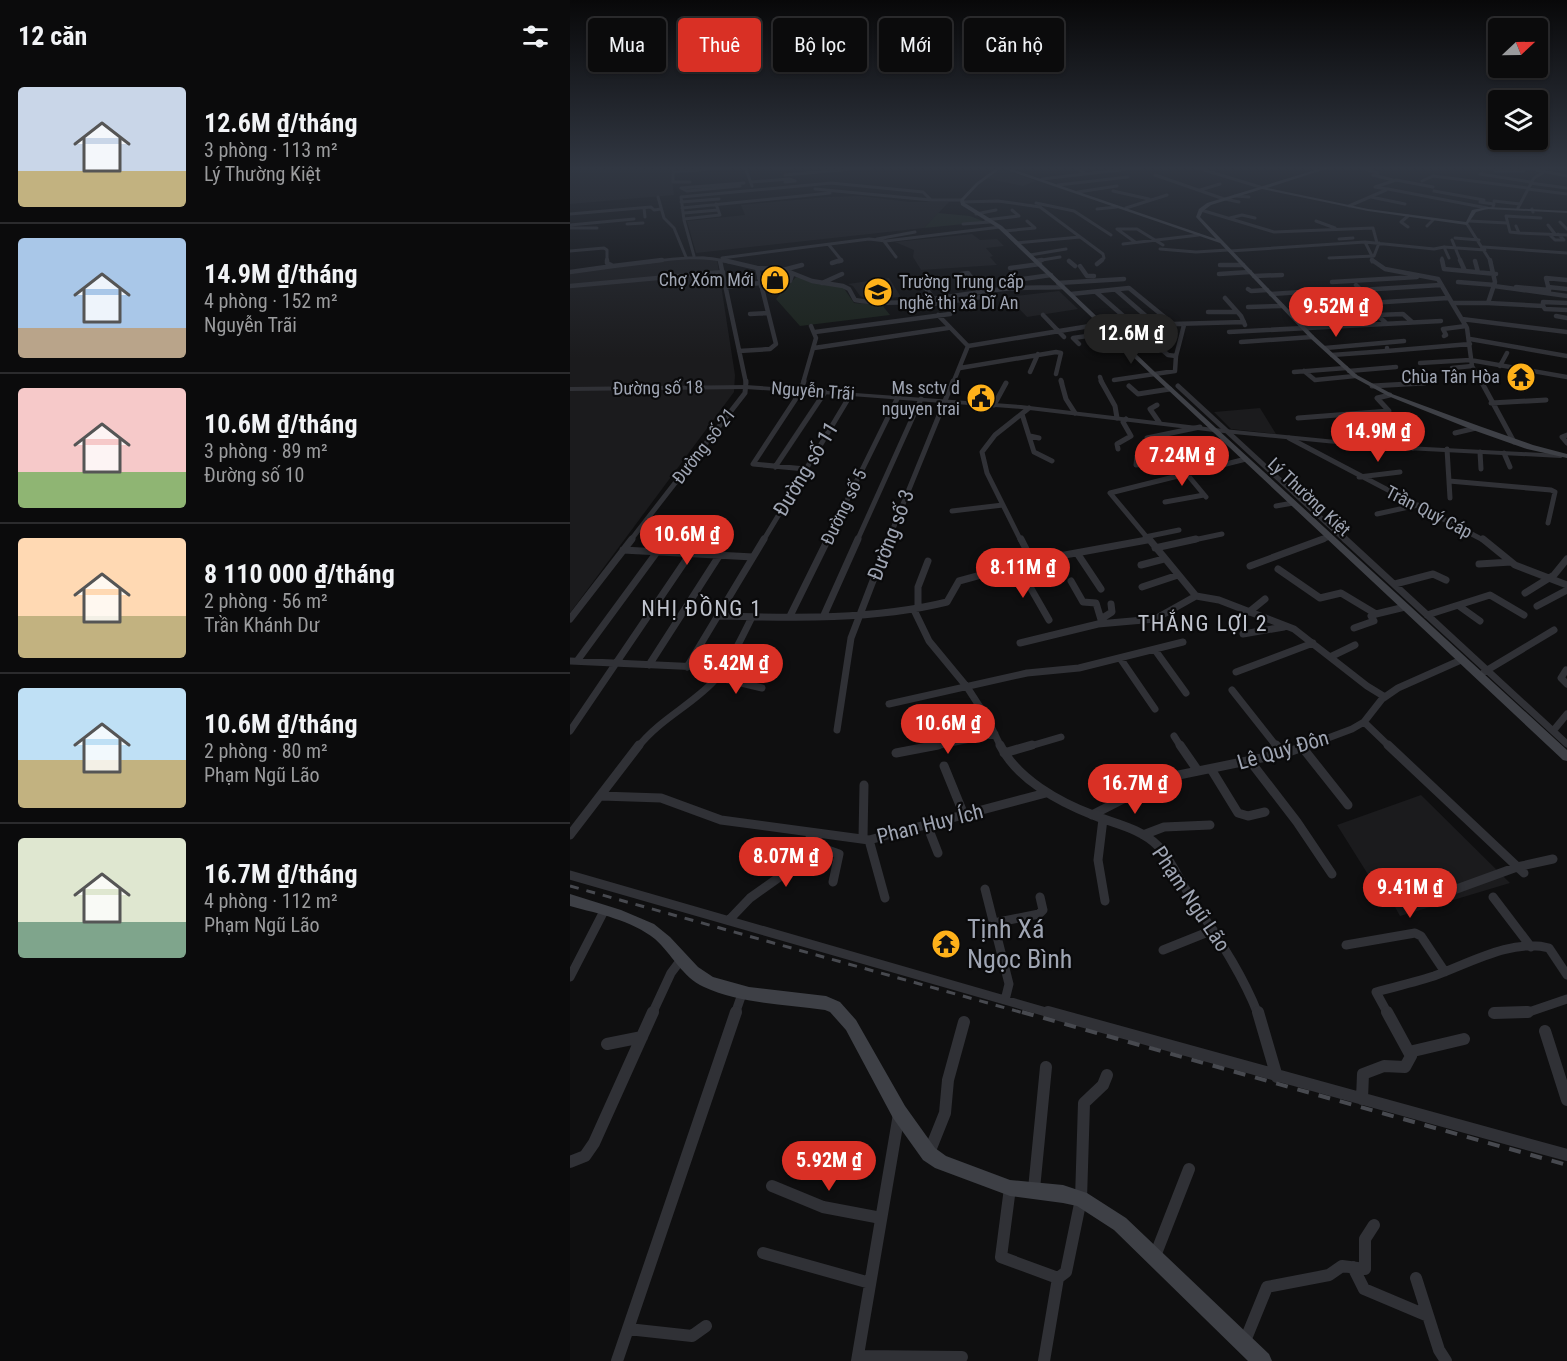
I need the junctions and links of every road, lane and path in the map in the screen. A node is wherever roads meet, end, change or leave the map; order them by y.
1 (675, 231) edge
2 (688, 231) edge
3 (915, 231) dead end
4 (987, 231) edge
5 (1004, 231) edge
6 (1071, 231) edge
7 (1104, 231) edge
8 (1119, 231) edge
9 (1139, 231) edge
10 (1186, 231) edge
11 (1191, 231) edge
12 (1207, 231) edge
13 (1270, 231) joint
14 (1281, 231) edge
15 (1473, 231) edge
16 (1510, 231) edge
17 (1553, 231) edge
18 (1255, 232) dead end
19 (1375, 232) joint
20 (1519, 233) joint
21 (1534, 234) junction
22 (1549, 234) junction
23 (1556, 234) junction
24 (1111, 235) dead end
25 (1199, 235) junction
26 (1312, 235) dead end
27 (1567, 235) edge
28 (848, 237) dead end
29 (1080, 237) junction
30 (1212, 238) junction
31 (875, 239) junction
32 (1339, 239) dead end
33 (1538, 239) dead end
34 (1154, 240) junction
35 (1185, 240) dead end
36 (1479, 240) junction
37 (596, 241) dead end
38 (884, 241) junction
39 (1377, 241) junction
40 (855, 242) junction
41 (1135, 242) junction
42 (1365, 242) junction
43 (1016, 243) junction
44 (1123, 244) dead end
45 (829, 245) junction
46 (1541, 245) dead end
47 (1444, 247) junction
48 (1457, 248) junction
49 (1484, 248) junction
50 (596, 249) junction
51 (1066, 249) dead end
52 (570, 251) edge
53 (1229, 251) junction
54 (1544, 251) junction
55 (1567, 253) edge
56 (694, 256) junction
57 (1372, 256) junction
58 (686, 257) junction
59 (896, 257) dead end
60 (1060, 257) dead end
61 (1329, 258) dead end
62 (1442, 258) dead end
63 (1449, 258) dead end
64 (718, 260) junction
65 (1035, 260) junction
66 (796, 261) dead end
67 (1069, 261) dead end
68 (1474, 261) dead end
69 (1097, 264) dead end
70 (1220, 265) dead end
71 (1243, 265) junction
72 (613, 266) junction
73 (757, 268) junction
74 (1010, 268) dead end
75 (783, 270) junction
76 (1465, 271) junction
77 (570, 272) edge
78 (723, 272) junction
79 (1478, 272) junction
80 (1408, 273) junction
81 (961, 274) dead end
82 (1219, 274) dead end
83 (1252, 274) junction
84 (1496, 274) junction
85 (792, 275) junction
86 (1051, 275) junction
87 (1282, 275) dead end
88 (1427, 277) junction
89 (1023, 279) dead end
90 (760, 282) junction
91 (1458, 282) dead end
92 (1567, 282) edge
93 (822, 283) junction
94 (922, 283) dead end
95 (1440, 285) junction
96 (1548, 285) junction
97 (570, 286) edge
98 (726, 286) junction
99 (1494, 286) junction
100 (1065, 289) junction
101 (1248, 289) dead end
102 (1516, 289) junction
103 (1567, 289) edge
104 (1095, 290) junction
105 (1116, 290) junction
106 (1325, 290) dead end
107 (988, 291) junction
108 (1318, 291) dead end
109 (1269, 292) junction
110 (1567, 296) edge
111 (933, 298) junction
112 (1225, 298) dead end
113 (1448, 298) junction
114 (1512, 298) dead end
115 (899, 302) junction
116 (1452, 303) junction
117 (1488, 303) junction
118 (1567, 303) edge
119 (1338, 305) dead end
120 (1511, 305) junction
121 (1544, 306) junction
122 (1248, 307) dead end
123 (1284, 307) junction
124 (906, 308) junction
125 (1398, 309) dead end
126 (1264, 310) dead end
127 (1567, 310) edge
128 (1208, 312) dead end
129 (1237, 312) junction
130 (768, 313) junction
131 (750, 314) dead end
132 (950, 314) dead end
133 (1403, 314) junction
134 (938, 315) junction
135 (1042, 315) dead end
136 (1377, 315) junction
137 (1556, 316) dead end
138 (1567, 318) edge
139 (915, 319) junction
140 (1462, 319) junction
141 (1441, 321) dead end
142 (1412, 322) junction
143 (1386, 323) junction
144 (1102, 324) junction
145 (1173, 324) junction
146 (1184, 325) junction
147 (1360, 325) junction
148 (811, 326) dead end
149 (1087, 326) junction
150 (1466, 326) junction
151 (1159, 327) junction
152 (948, 328) junction
153 (1138, 329) junction
154 (1305, 329) junction
155 (1059, 331) junction
156 (815, 332) junction
157 (1093, 332) dead end
158 (1111, 332) junction
159 (1229, 332) dead end
160 (1567, 332) edge
161 (1444, 336) dead end
162 (1064, 337) dead end
163 (1312, 337) junction
164 (1404, 341) dead end
165 (1241, 342) dead end
166 (1470, 342) junction
167 (1079, 344) dead end
168 (1157, 345) junction
169 (968, 346) junction
170 (1400, 347) dead end
171 (814, 348) junction
172 (1326, 348) junction
173 (739, 351) junction
174 (1388, 351) junction
175 (1507, 353) dead end
176 (1038, 354) junction
177 (1332, 355) junction
178 (1176, 356) junction
179 (1567, 356) edge
180 (1470, 360) junction
181 (1420, 363) dead end
182 (1472, 366) junction
183 (1500, 366) junction
184 (1396, 367) dead end
185 (960, 368) junction
186 (1452, 368) dead end
187 (1304, 371) junction
188 (1030, 372) dead end
189 (1294, 372) dead end
190 (1350, 372) junction
191 (1153, 373) junction
192 (1056, 374) dead end
193 (1100, 377) dead end
194 (1567, 377) edge
195 (1061, 380) dead end
196 (1114, 380) dead end
197 (1006, 383) dead end
198 (1425, 383) dead end
199 (1129, 386) dead end
200 (1372, 386) junction
201 (746, 387) junction
202 (1174, 387) junction
203 (570, 389) edge
204 (801, 391) junction
205 (825, 392) junction
206 (851, 394) junction
207 (1390, 394) junction
208 (898, 397) junction
209 (921, 399) junction
210 (1546, 400) dead end
211 (946, 402) junction
212 (1491, 403) junction
213 (994, 405) junction
214 (1156, 405) dead end
215 (1029, 408) junction
216 (1074, 413) junction
217 (1022, 414) junction
218 (1117, 418) junction
219 (1126, 418) junction
220 (1298, 418) dead end
221 (1159, 422) junction
222 (1369, 425) dead end
223 (1200, 427) junction
224 (1476, 428) junction
225 (1214, 430) junction
226 (1227, 431) junction
227 (1417, 433) dead end
228 (1455, 433) dead end
229 (1567, 435) edge
230 (1030, 436) junction
231 (1039, 438) dead end
232 (1148, 438) dead end
233 (1289, 438) junction
234 (1514, 442) junction
235 (1567, 443) edge
236 (1383, 447) junction
237 (1118, 448) dead end
238 (1413, 448) junction
239 (1447, 449) junction
240 (1480, 452) junction
241 (1149, 453) dead end
242 (1504, 453) junction
243 (1564, 456) edge
244 (1246, 459) junction
245 (1052, 460) dead end
246 (775, 467) junction
247 (1510, 467) dead end
248 (1481, 468) dead end
249 (805, 469) junction
250 (1205, 469) junction
251 (1400, 472) dead end
252 (1186, 473) junction
253 (1359, 477) junction
254 (1449, 481) junction
255 (1450, 498) dead end
256 (1165, 502) dead end
257 (1293, 503) junction
258 (1003, 505) junction
259 (1418, 505) junction
260 (1276, 506) dead end
261 (952, 511) dead end
262 (1377, 514) dead end
263 (1548, 523) dead end
264 (1179, 530) dead end
265 (1222, 534) dead end
266 (1330, 537) junction
267 (1146, 538) junction
268 (1155, 549) junction
269 (623, 550) junction
270 (657, 552) junction
271 (1077, 553) junction
272 (690, 554) junction
273 (719, 556) junction
274 (753, 557) junction
275 (1164, 559) junction
276 (1567, 559) edge
277 (928, 561) dead end
278 (1032, 561) junction
279 (1511, 562) junction
280 (1479, 564) dead end
281 (1141, 565) dead end
282 (1018, 566) junction
283 (1250, 566) dead end
284 (1278, 569) dead end
285 (1178, 575) junction
286 (1550, 578) junction
287 (1446, 580) dead end
288 (1071, 581) dead end
289 (1395, 584) junction
290 (1567, 585) edge
291 (1142, 588) dead end
292 (1101, 589) dead end
293 (1567, 590) edge
294 (1525, 593) dead end
295 (1196, 596) junction
296 (1265, 599) dead end
297 (1111, 604) dead end
298 (1459, 606) junction
299 (1537, 606) dead end
300 (1405, 607) junction
301 (916, 609) junction
302 (1249, 612) junction
303 (861, 614) junction
304 (1376, 614) junction
305 (824, 615) junction
306 (1427, 615) junction
307 (1524, 615) dead end
308 (719, 616) junction
309 (790, 616) junction
310 (752, 617) junction
311 (570, 619) edge
312 (1049, 620) dead end
313 (1101, 621) junction
314 (1480, 621) dead end
315 (1286, 626) junction
316 (1354, 627) dead end
317 (1554, 630) dead end
318 (1243, 634) dead end
319 (1183, 642) dead end
320 (1020, 643) dead end
321 (1314, 643) junction
322 (1355, 645) dead end
323 (1155, 650) junction
324 (1120, 657) junction
325 (1330, 657) junction
326 (1461, 660) junction
327 (573, 661) edge
328 (616, 664) junction
329 (649, 665) junction
330 (687, 667) junction
331 (722, 669) junction
332 (1566, 670) edge
333 (1488, 671) junction
334 (1236, 672) dead end
335 (1477, 674) junction
336 (716, 677) junction
337 (1567, 684) edge
338 (967, 687) junction
339 (762, 688) dead end
340 (1232, 690) dead end
341 (1186, 693) dead end
342 (1385, 697) junction
343 (888, 704) dead end
344 (1155, 709) dead end
345 (1567, 714) edge
346 (1364, 722) junction
347 (837, 730) dead end
348 (570, 731) edge
349 (1553, 731) junction
350 (995, 734) junction
351 (1174, 736) dead end
352 (1061, 737) dead end
353 (1567, 744) edge
354 (1302, 747) junction
355 (896, 753) dead end
356 (1004, 753) junction
357 (1282, 753) junction
358 (1567, 757) edge
359 (1250, 761) junction
360 (944, 766) dead end
361 (1211, 769) junction
362 (1198, 771) junction
363 (864, 785) dead end
364 (1046, 794) junction
365 (601, 796) junction
366 (1348, 805) dead end
367 (1265, 812) dead end
368 (964, 815) junction
369 (1092, 815) junction
370 (1103, 819) junction
371 (927, 825) junction
372 (1210, 825) dead end
373 (813, 833) junction
374 (570, 835) edge
375 (1143, 835) junction
376 (866, 839) junction
377 (938, 853) dead end
378 (1553, 859) dead end
379 (1521, 870) junction
380 (1332, 874) dead end
381 (570, 875) edge
382 (833, 882) dead end
383 (985, 889) dead end
384 (1440, 895) dead end
385 (1040, 897) dead end
386 (1493, 897) dead end
387 (885, 898) dead end
388 (570, 900) edge
389 (1105, 901) dead end
390 (604, 911) junction
391 (729, 920) junction
392 (994, 923) junction
393 (1213, 930) junction
394 (1346, 945) dead end
395 (1530, 947) junction
396 (1163, 950) dead end
397 (680, 961) junction
398 (1445, 972) junction
399 (1567, 975) edge
400 (570, 977) edge
401 (743, 991) junction
402 (1567, 999) edge
403 (1005, 1000) junction
404 (1494, 1013) dead end
405 (964, 1022) dead end
406 (1545, 1031) dead end
407 (642, 1037) junction
408 (1464, 1039) dead end
409 (607, 1044) dead end
410 (1409, 1052) junction
411 (1046, 1067) dead end
412 (1107, 1075) dead end
413 (1277, 1077) junction
414 (1362, 1099) junction
415 (1567, 1100) edge
416 (899, 1112) junction
417 (928, 1154) junction
418 (1567, 1155) edge
419 (570, 1162) edge
420 (1189, 1169) dead end
421 (772, 1186) dead end
422 (1010, 1188) junction
423 (1034, 1189) junction
424 (1080, 1199) junction
425 (881, 1218) junction
426 (1374, 1225) dead end
427 (763, 1253) dead end
428 (1155, 1257) junction
429 (1353, 1267) junction
430 (1058, 1278) junction
431 (1416, 1278) dead end
432 (870, 1283) junction
433 (1428, 1316) junction
434 (706, 1326) dead end
435 (628, 1329) junction
436 (1252, 1355) edge
437 (962, 1357) dead end
438 (858, 1358) edge
439 (617, 1361) edge
440 (1044, 1361) edge
441 (1446, 1361) edge

1 - 58 street
2 - 56 street
3 - 31 street
4 - 38 street
5 - 43 main road, Lý Thường Kiệt
6 - 29 street
7 - 24 street
8 - 41 street
9 - 34 street
10 - 25 main road
11 - 30 main road
12 - 30 main road
13 - 14 street
13 - 18 street
15 - 36 street
16 - 20 street
17 - 23 street
19 - 26 street
19 - 39 street
20 - 21 street
21 - 22 street
21 - 33 street
22 - 23 street
22 - 23 street
23 - 27 street
25 - 30 main road
25 - 34 street
28 - 40 street
29 - 43 street
29 - 69 street
30 - 35 street
30 - 53 main road
31 - 38 street
31 - 40 street
32 - 39 street
34 - 41 street
34 - 53 street
36 - 48 street
36 - 49 street
37 - 50 street
38 - 59 street
39 - 42 street
39 - 47 street
39 - 57 street
40 - 45 street
41 - 44 street
42 - 53 street
42 - 57 street
43 - 65 main road, Lý Thường Kiệt
45 - 64 street
45 - 93 street
46 - 54 street
47 - 48 street
47 - 63 street
48 - 49 street
48 - 76 street
49 - 54 street
49 - 84 street
50 - 52 street
50 - 72 street
51 - 65 street
53 - 71 main road
54 - 55 street
56 - 58 street
56 - 64 street
57 - 61 street
57 - 80 street
58 - 72 street
60 - 65 street
62 - 76 street
64 - 73 street
64 - 78 street
65 - 74 street
65 - 86 main road, Lý Thường Kiệt
66 - 75 street
67 - 100 street
68 - 79 street
70 - 71 street
71 - 83 main road
72 - 77 street
73 - 75 street
73 - 90 street
75 - 85 street
76 - 79 street
78 - 97 street
78 - 98 street
79 - 84 street
80 - 88 street
80 - 88 street
81 - 107 street
82 - 83 street
83 - 87 street
83 - 109 main road
84 - 99 street
85 - 90 street
85 - 93 street
86 - 89 street
86 - 100 main road, Lý Thường Kiệt
88 - 95 street
90 - 98 street
90 - 130 street
91 - 99 street
92 - 96 street
93 - 115 street
94 - 111 street
95 - 106 street
95 - 113 street
96 - 102 street
96 - 103 street
98 - 173 street
99 - 102 street
99 - 117 street
100 - 104 street
100 - 107 street
100 - 144 main road, Lý Thường Kiệt
101 - 109 street
102 - 110 street
104 - 105 street
104 - 153 street
105 - 145 street
105 - 151 street
107 - 111 street
107 - 124 street
108 - 109 street
109 - 123 main road
111 - 115 street
112 - 129 street
113 - 116 street
113 - 119 street
114 - 120 street
115 - 124 street
116 - 117 street
116 - 140 street
117 - 120 street
118 - 121 street
120 - 121 street
121 - 127 street
122 - 123 street
123 - 126 street
123 - 154 main road
124 - 139 street
125 - 133 street
128 - 129 street
129 - 146 street
130 - 131 street
130 - 173 street
132 - 134 street
133 - 136 street
133 - 142 street
134 - 139 street
134 - 152 street
135 - 155 street
136 - 143 street
136 - 147 street
137 - 138 street
139 - 156 street
140 - 150 street
140 - 160 street
141 - 142 street
142 - 143 street
143 - 147 street
144 - 149 street
144 - 158 main road, Lý Thường Kiệt
145 - 146 street
145 - 151 street
146 - 178 street
147 - 154 street
148 - 156 street
149 - 155 street
149 - 157 street
150 - 161 street
150 - 166 street
151 - 153 street
151 - 168 street
152 - 169 street
152 - 171 street
153 - 158 street
153 - 168 street
154 - 159 street
154 - 163 main road
155 - 162 street
155 - 169 street
156 - 171 street
158 - 167 street
158 - 191 main road, Lý Thường Kiệt
163 - 165 street
163 - 172 main road
164 - 172 street
166 - 174 street
166 - 179 street
166 - 180 street
168 - 178 street
169 - 185 street, Đường số 3
170 - 174 street
171 - 204 street
172 - 177 main road
173 - 201 street
174 - 177 street
175 - 183 street
176 - 185 street
176 - 188 street
176 - 192 street
177 - 190 main road
178 - 191 street
180 - 181 street
180 - 182 street
180 - 183 street
182 - 186 street
182 - 212 street
183 - 194 street
184 - 190 street
185 - 211 street, Đường số 3
187 - 189 street
187 - 190 street
187 - 190 street
190 - 200 main road
191 - 196 street
191 - 202 main road, Lý Thường Kiệt
193 - 218 street
195 - 216 street
197 - 213 street
198 - 200 street
199 - 202 street
200 - 207 main road
201 - 203 street, Đường số 18
201 - 204 street, Nguyễn Trãi
201 - 269 street, Đường số 21
202 - 225 main road, Lý Thường Kiệt
202 - 226 street
204 - 205 street, Nguyễn Trãi
204 - 246 street
205 - 206 street, Nguyễn Trãi
205 - 246 street
206 - 208 street, Nguyễn Trãi
206 - 249 street, Đường số 11
207 - 220 street
207 - 224 main road
208 - 209 street, Nguyễn Trãi
208 - 309 street, Đường số 5
209 - 211 street, Nguyễn Trãi
209 - 305 street
210 - 212 street
211 - 213 street, Nguyễn Trãi
211 - 303 street, Đường số 3
212 - 234 street
213 - 215 street, Nguyễn Trãi
214 - 221 street
215 - 216 street, Nguyễn Trãi
215 - 217 street
216 - 218 street, Nguyễn Trãi
217 - 230 street
217 - 258 street
218 - 219 street, Nguyễn Trãi
219 - 221 street, Nguyễn Trãi
219 - 237 street
221 - 223 street, Nguyễn Trãi
222 - 236 street
223 - 225 street, Nguyễn Trãi
223 - 232 street
224 - 228 street
224 - 234 main road
225 - 226 street, Nguyễn Trãi
225 - 244 main road, Lý Thường Kiệt
226 - 233 street, Nguyễn Trãi
226 - 289 street
227 - 238 street
229 - 235 street
230 - 231 street
230 - 245 street
233 - 236 street, Nguyễn Trãi
233 - 253 street, Trần Quý Cáp
234 - 243 main road
236 - 238 street, Nguyễn Trãi
238 - 239 street, Nguyễn Trãi
239 - 240 street, Nguyễn Trãi
239 - 254 street
240 - 242 street, Nguyễn Trãi
240 - 248 street
241 - 250 street
242 - 243 street, Nguyễn Trãi
242 - 247 street
244 - 250 street
244 - 257 main road, Lý Thường Kiệt
246 - 249 street
249 - 274 street, Đường số 11
250 - 252 street
251 - 253 street
252 - 256 street
252 - 267 street
253 - 259 street, Trần Quý Cáp
254 - 255 street
254 - 263 street
257 - 260 street
257 - 266 main road, Lý Thường Kiệt
258 - 261 street
258 - 278 street
259 - 262 street
259 - 279 street, Trần Quý Cáp
264 - 267 street
265 - 268 street
266 - 283 street
266 - 300 main road, Lý Thường Kiệt
267 - 268 street
267 - 271 street
268 - 275 street
269 - 270 street
269 - 311 street, Đường số 21
270 - 272 street
270 - 327 street
271 - 278 street
271 - 292 street
272 - 273 street
272 - 328 street
273 - 274 street
273 - 329 street
274 - 308 street, Đường số 11
275 - 281 street
275 - 285 street
276 - 286 street
277 - 301 street
278 - 282 street
279 - 280 street
279 - 286 street, Trần Quý Cáp
282 - 301 street
282 - 312 street
284 - 304 street
285 - 291 street
285 - 295 street
286 - 290 street, Trần Quý Cáp
286 - 294 street
287 - 289 street
288 - 313 street
289 - 306 street
293 - 299 street
295 - 302 street
295 - 313 street
296 - 302 street
297 - 313 street
298 - 306 street
298 - 307 street
298 - 314 street
300 - 304 street
300 - 326 main road, Lý Thường Kiệt
301 - 303 street
301 - 338 street, Phạm Ngũ Lão
302 - 315 street
303 - 305 street
303 - 347 street, Đường số 3
304 - 316 street
305 - 309 street
306 - 333 street
308 - 310 street
308 - 330 street, Đường số 11
309 - 310 street
310 - 331 street
313 - 320 street
315 - 318 street
315 - 321 street
317 - 333 street
319 - 323 street
321 - 325 street
321 - 334 street
322 - 325 street
323 - 324 street
323 - 341 street
324 - 338 street
324 - 344 street
325 - 342 street
326 - 335 main road, Lý Thường Kiệt
326 - 342 street, Lê Quý Đôn
327 - 328 street
328 - 329 street
328 - 348 street
329 - 330 street
330 - 331 street
331 - 336 street
332 - 337 street
333 - 335 street
333 - 349 street
335 - 358 main road, Lý Thường Kiệt
336 - 339 street
336 - 365 street
338 - 343 street
338 - 350 street, Phạm Ngũ Lão
340 - 357 street
342 - 346 street, Lê Quý Đôn
345 - 349 street
346 - 354 street, Lê Quý Đôn
346 - 379 street
349 - 353 street
350 - 355 street
350 - 356 street, Phạm Ngũ Lão
351 - 362 street
352 - 356 street
354 - 357 street, Lê Quý Đôn
354 - 366 street
356 - 364 street, Phạm Ngũ Lão
357 - 359 street, Lê Quý Đôn
359 - 361 street, Lê Quý Đôn
359 - 380 street
360 - 368 street
361 - 362 street, Lê Quý Đôn
361 - 367 street
362 - 369 street, Lê Quý Đôn
363 - 376 street
364 - 368 street, Phan Huy Ích
364 - 369 street, Phạm Ngũ Lão
365 - 373 street, Phan Huy Ích
365 - 374 street
368 - 371 street, Phan Huy Ích
369 - 370 street, Phạm Ngũ Lão
370 - 375 street, Phạm Ngũ Lão
370 - 389 street
371 - 376 street, Phan Huy Ích
371 - 377 street
372 - 375 street
373 - 376 street, Phan Huy Ích
373 - 382 street
373 - 391 street
375 - 393 street, Phạm Ngũ Lão
376 - 387 street
378 - 379 street
379 - 384 street
381 - 391 street
383 - 392 street
385 - 392 street
386 - 395 street
388 - 390 main road
390 - 397 main road
390 - 400 street
391 - 403 street
392 - 403 street
393 - 396 street
393 - 413 street, Phạm Ngũ Lão
394 - 398 street
395 - 398 street
395 - 399 street
397 - 401 main road
397 - 407 street
398 - 410 street
401 - 416 main road
401 - 435 street
402 - 404 street
403 - 413 street
405 - 417 street
406 - 415 street
407 - 409 street
407 - 419 street
408 - 410 street
410 - 414 street
411 - 423 street
412 - 424 street
413 - 414 street
414 - 418 street
416 - 417 main road
416 - 425 street
417 - 422 main road
420 - 428 street
421 - 425 street
422 - 423 main road
422 - 430 street
423 - 424 main road
424 - 428 main road
424 - 430 street
425 - 432 street
426 - 429 street
427 - 432 street
428 - 436 main road
429 - 433 street
429 - 436 street
430 - 440 street
431 - 433 street
432 - 438 street
433 - 441 street
434 - 435 street
435 - 439 street
437 - 438 street

